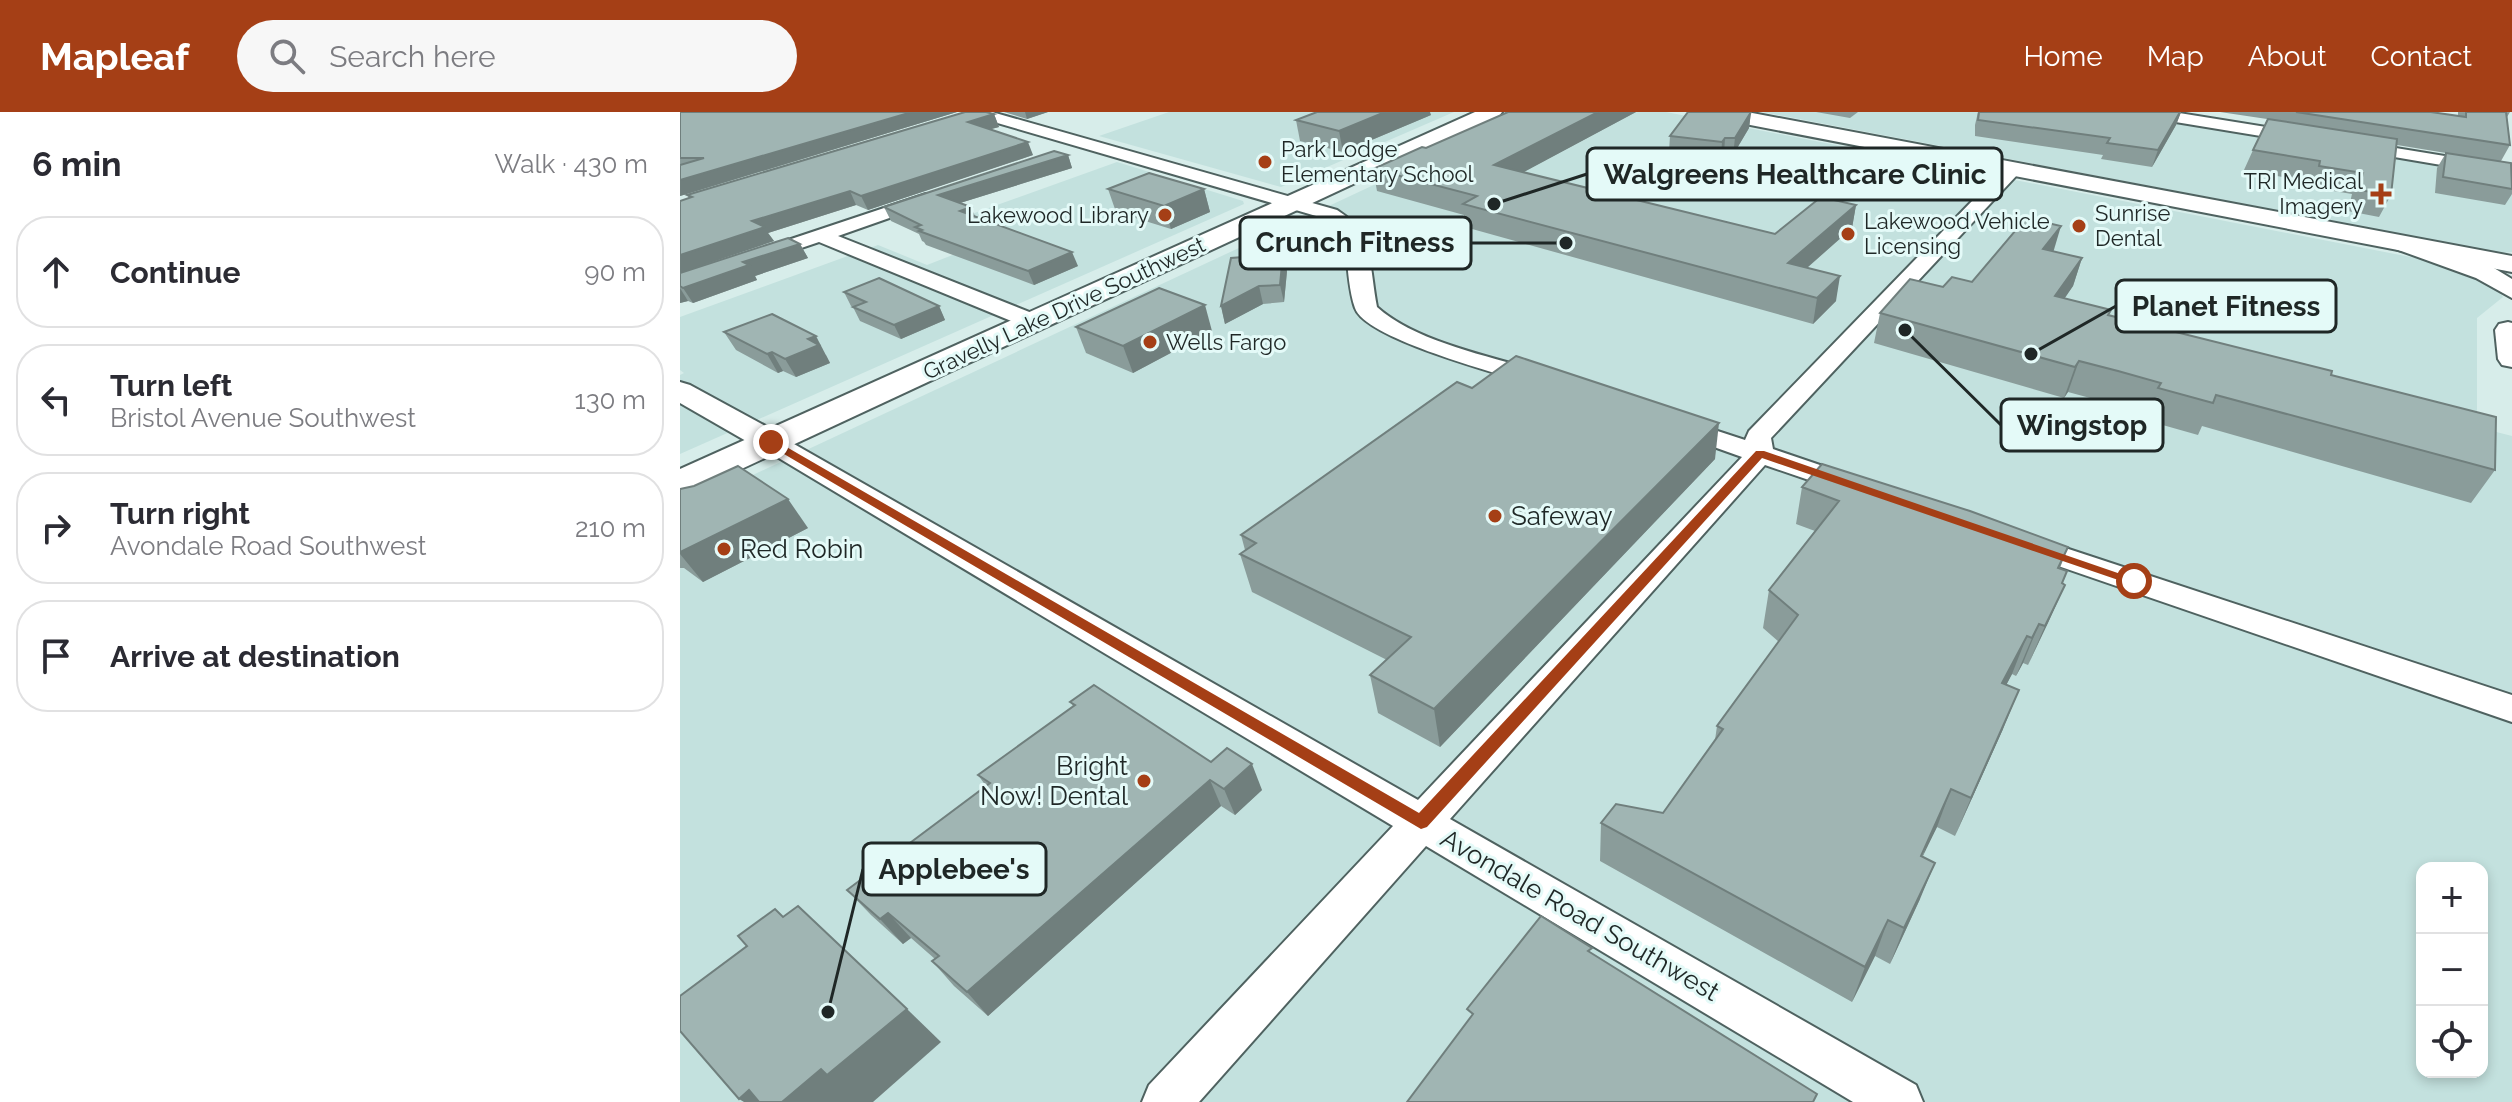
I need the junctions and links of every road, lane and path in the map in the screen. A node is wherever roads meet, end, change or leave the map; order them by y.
1 (1492, 112) edge
2 (1714, 112) edge
3 (2145, 112) edge
4 (976, 114) edge
5 (1089, 144) junction
6 (1059, 154) edge
7 (2012, 170) junction
8 (2512, 172) edge
9 (939, 194) edge
10 (1294, 202) junction
11 (819, 235) junction
12 (2401, 243) junction
13 (2512, 264) edge
14 (680, 283) edge
15 (2512, 290) edge
16 (1034, 322) junction
17 (2511, 328) edge
18 (2512, 359) edge
19 (1571, 389) edge
20 (680, 391) edge
21 (1646, 415) edge
22 (771, 442) junction
23 (1760, 454) junction
24 (680, 483) edge
25 (1883, 495) edge
26 (2001, 535) edge
27 (2512, 709) edge
28 (1421, 822) junction
29 (1166, 1102) edge
30 (1899, 1102) edge

1 - 10 main road, Gravelly Lake Drive Southwest
2 - 7 main road
3 - 8 street
4 - 5 street
5 - 6 street
5 - 10 street
7 - 12 main road
7 - 23 street
9 - 11 street
10 - 16 main road, Gravelly Lake Drive Southwest
10 - 19 street
11 - 14 street
11 - 16 street
12 - 13 main road
12 - 15 street
16 - 22 main road, Gravelly Lake Drive Southwest
17 - 18 street
20 - 22 street, Avondale Road Southwest
21 - 23 street
22 - 24 main road, Gravelly Lake Drive Southwest
22 - 28 street, Avondale Road Southwest
23 - 25 street
23 - 28 street
26 - 27 street
28 - 29 street
28 - 30 street, Avondale Road Southwest

